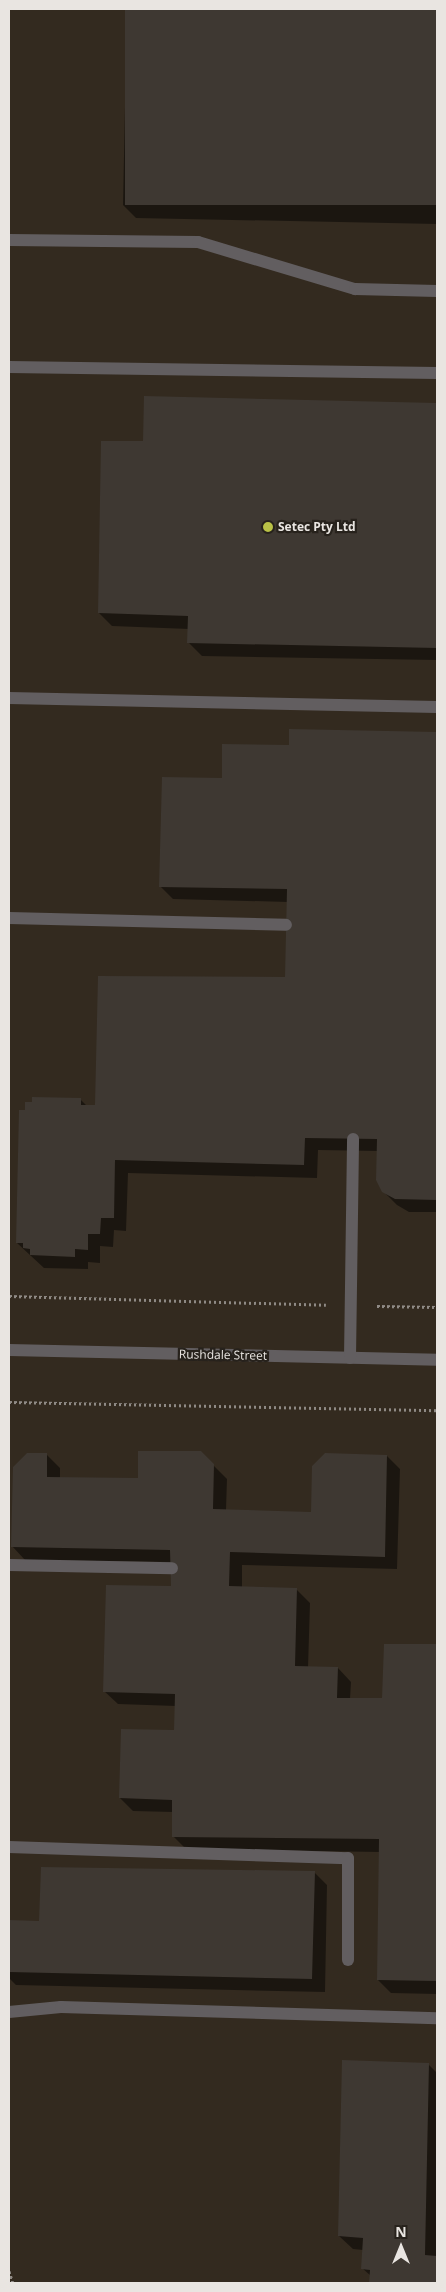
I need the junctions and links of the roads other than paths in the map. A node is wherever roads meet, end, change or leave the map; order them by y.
1 (9, 240) edge
2 (437, 291) edge
3 (9, 367) edge
4 (437, 373) edge
5 (9, 698) edge
6 (437, 707) edge
7 (9, 918) edge
8 (286, 925) dead end
9 (354, 1139) dead end
10 (9, 1350) edge
11 (350, 1358) junction
12 (437, 1360) edge
13 (9, 1565) edge
14 (172, 1568) dead end
15 (9, 1847) edge
16 (348, 1960) dead end
17 (9, 2012) edge
18 (437, 2018) edge

1 - 2 street
3 - 4 street
5 - 6 street
7 - 8 street
9 - 11 street
10 - 11 street, Rushdale Street
11 - 12 street, Rushdale Street
13 - 14 street
15 - 16 street
17 - 18 street

